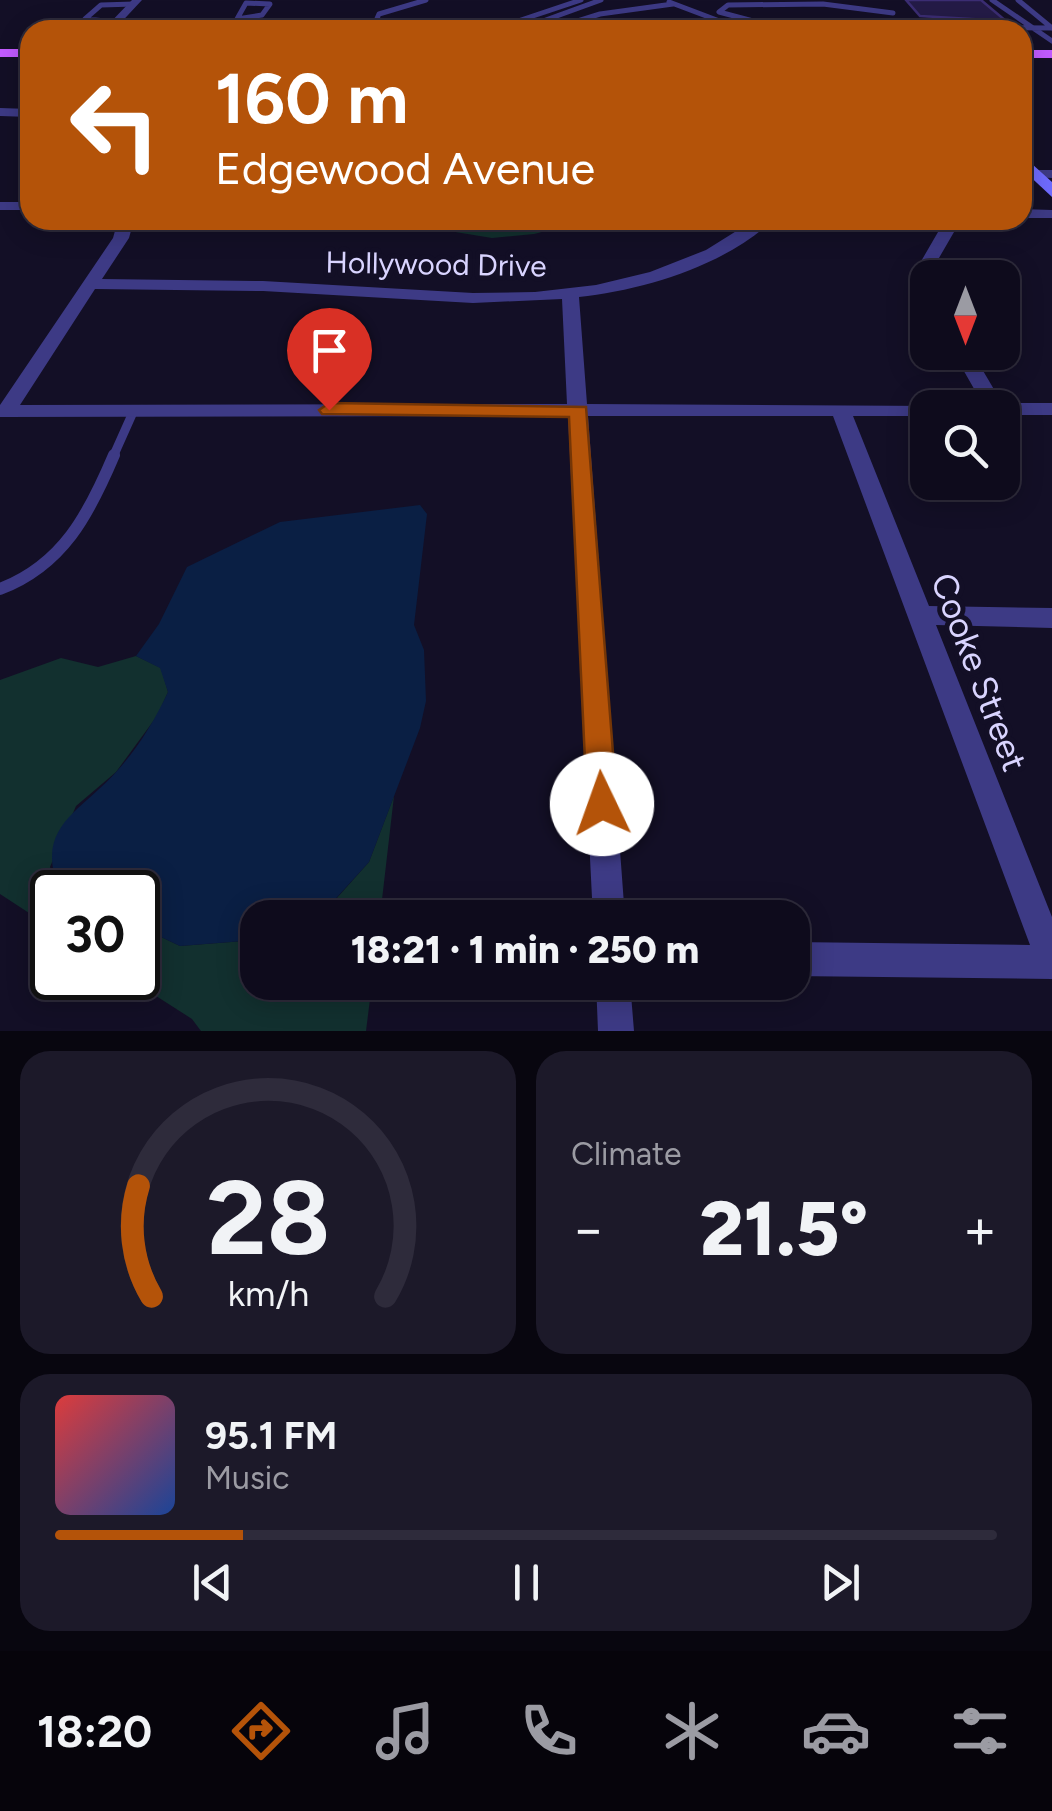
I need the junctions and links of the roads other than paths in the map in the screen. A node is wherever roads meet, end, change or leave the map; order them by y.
1 (426, 0) edge
2 (581, 0) edge
3 (601, 0) edge
4 (663, 0) edge
5 (883, 0) edge
6 (992, 0) edge
7 (1018, 0) edge
8 (136, 2) edge
9 (673, 4) junction
10 (858, 13) junction
11 (893, 13) junction
12 (236, 19) joint
13 (84, 20) edge
14 (118, 20) edge
15 (376, 20) edge
16 (521, 20) edge
17 (548, 20) edge
18 (582, 20) edge
19 (719, 20) edge
20 (881, 20) edge
21 (898, 20) edge
22 (1022, 20) edge
23 (1034, 28) joint
24 (1051, 28) edge
25 (1052, 41) edge
26 (1044, 174) edge
27 (1052, 192) edge
28 (123, 230) edge
29 (749, 230) edge
30 (947, 230) edge
31 (930, 260) edge
32 (90, 284) junction
33 (570, 293) junction
34 (1052, 409) edge
35 (134, 410) junction
36 (841, 410) junction
37 (910, 410) edge
38 (1020, 410) edge
39 (3, 411) edge
40 (579, 412) junction
41 (0, 589) edge
42 (919, 615) junction
43 (1052, 618) edge
44 (608, 900) edge
45 (810, 959) edge
46 (1052, 960) edge
47 (614, 1000) edge
48 (616, 1031) edge

1 - 15 lane
2 - 16 lane
3 - 17 lane
4 - 9 lane
5 - 11 lane
6 - 22 lane
7 - 24 lane
8 - 13 lane
8 - 14 street
9 - 18 lane
9 - 19 lane
10 - 10 lane
10 - 11 lane
10 - 20 lane
11 - 21 lane
12 - 12 lane
23 - 24 lane
23 - 25 lane
26 - 27 street
28 - 32 street
29 - 33 street, Hollywood Drive
30 - 31 street
32 - 33 street, Hollywood Drive
32 - 39 street
33 - 40 street
34 - 38 street
35 - 39 street
35 - 40 street
35 - 41 lane
36 - 37 street
36 - 40 street
36 - 42 street, Cooke Street
40 - 44 street
42 - 43 street
42 - 46 street, Cooke Street
45 - 46 street
47 - 48 street

